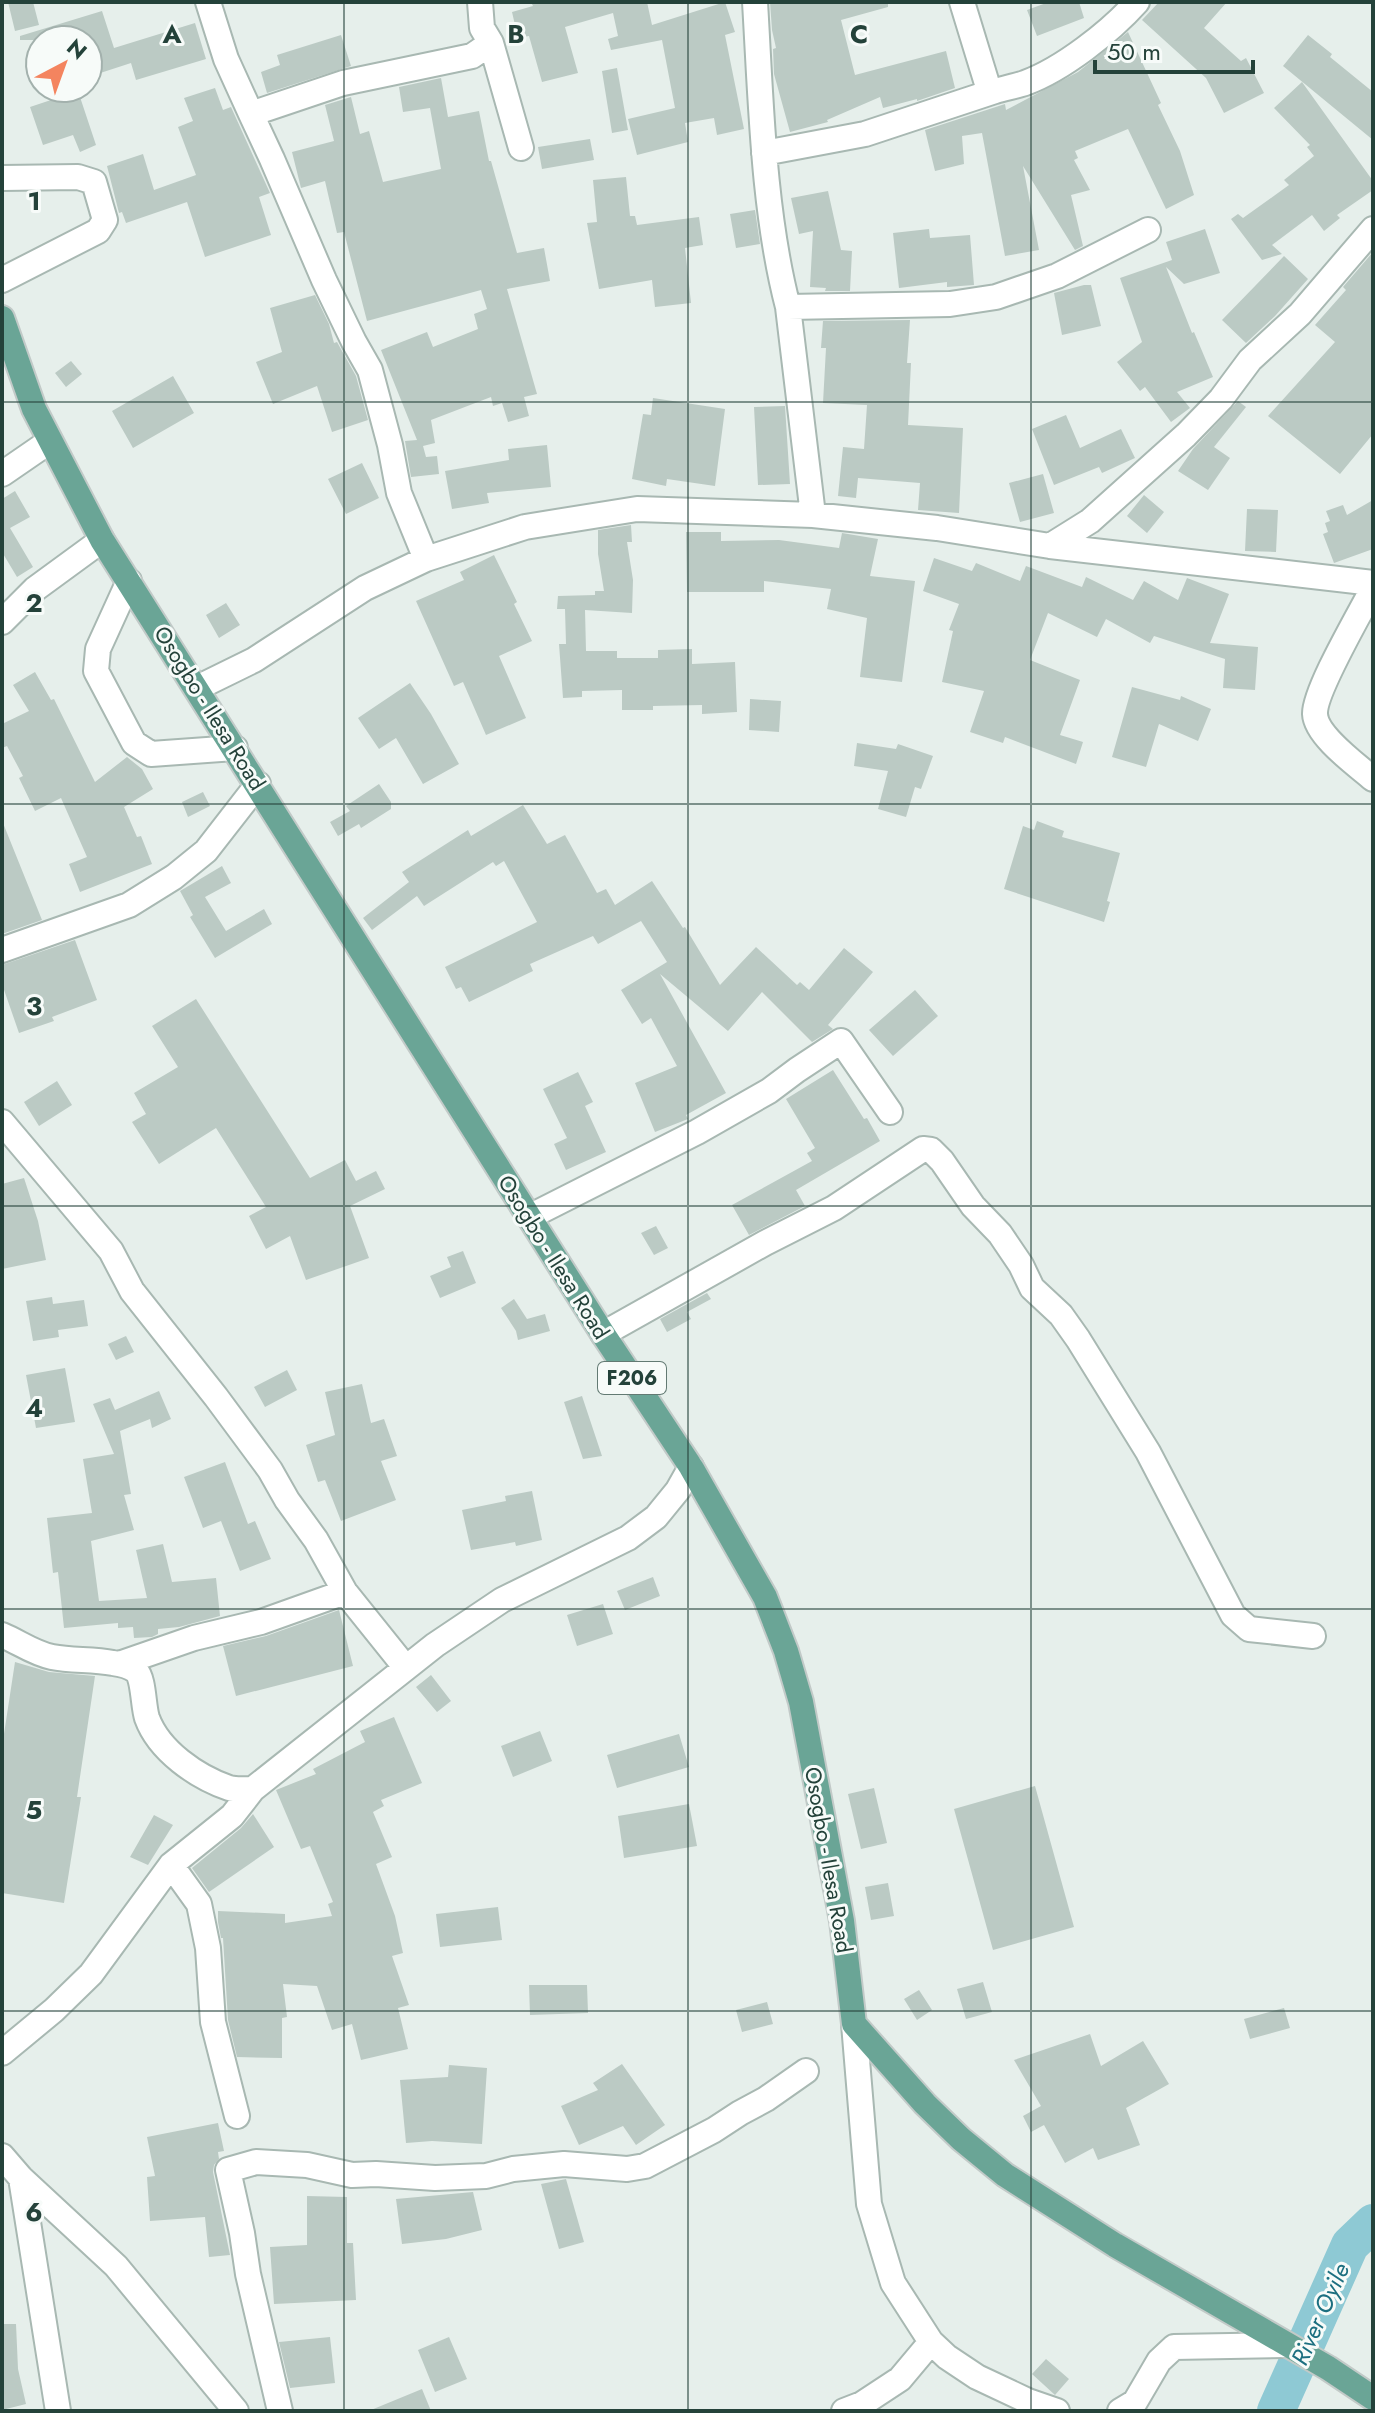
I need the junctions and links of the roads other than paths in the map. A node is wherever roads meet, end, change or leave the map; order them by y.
1 (208, 2) edge
2 (480, 2) edge
3 (755, 2) edge
4 (962, 2) edge
5 (1137, 2) edge
6 (491, 43) junction
7 (995, 91) junction
8 (251, 114) junction
9 (521, 148) dead end
10 (764, 153) junction
11 (2, 178) edge
12 (1373, 229) edge
13 (1148, 230) dead end
14 (2, 280) edge
15 (788, 307) junction
16 (2, 318) edge
17 (50, 441) junction
18 (2, 474) edge
19 (813, 515) junction
20 (102, 540) junction
21 (1050, 546) junction
22 (426, 559) junction
23 (129, 581) junction
24 (1373, 586) edge
25 (2, 622) edge
26 (197, 688) junction
27 (235, 748) junction
28 (1373, 779) edge
29 (258, 784) junction
30 (2, 950) edge
31 (890, 1112) dead end
32 (2, 1122) edge
33 (529, 1217) junction
34 (603, 1334) junction
35 (691, 1467) junction
36 (345, 1592) junction
37 (2, 1635) edge
38 (1313, 1636) dead end
39 (119, 1664) junction
40 (406, 1668) junction
41 (253, 1789) junction
42 (171, 1865) junction
43 (854, 2024) junction
44 (2, 2053) edge
45 (806, 2071) dead end
46 (237, 2116) dead end
47 (2, 2156) edge
48 (21, 2178) junction
49 (931, 2342) junction
50 (1286, 2345) junction
51 (1373, 2398) edge
52 (58, 2411) edge
53 (236, 2411) edge
54 (280, 2411) edge
55 (844, 2411) edge
56 (1057, 2411) edge
57 (1120, 2411) edge

1 - 8 street
2 - 6 street
3 - 10 street
4 - 7 street
5 - 7 street
6 - 8 street
6 - 9 street
7 - 10 street
8 - 22 street
10 - 15 street
11 - 14 street
12 - 21 street
13 - 15 street
15 - 19 street
16 - 17 main road, Osogbo - Ilesa Road / F206
17 - 18 street
17 - 20 main road, Osogbo - Ilesa Road / F206
19 - 21 street
19 - 22 street
20 - 23 main road, Osogbo - Ilesa Road / F206
20 - 25 street
21 - 24 street
22 - 26 street
23 - 26 main road, Osogbo - Ilesa Road / F206
23 - 27 street
24 - 28 street
26 - 27 main road, Osogbo - Ilesa Road / F206
27 - 29 main road, Osogbo - Ilesa Road / F206
29 - 30 street
29 - 33 main road, Osogbo - Ilesa Road / F206
31 - 33 street
32 - 36 street
33 - 34 main road, Osogbo - Ilesa Road / F206
34 - 35 main road, Osogbo - Ilesa Road / F206
34 - 38 street
35 - 40 street
35 - 43 main road, Osogbo - Ilesa Road / F206
36 - 39 street
36 - 40 street
37 - 39 street
39 - 41 street
40 - 41 street
41 - 42 street
42 - 44 street
42 - 46 street
43 - 49 street
43 - 50 main road
45 - 54 street
47 - 48 street
48 - 52 street
48 - 53 street
49 - 55 street
49 - 56 street
50 - 51 main road
50 - 57 street

